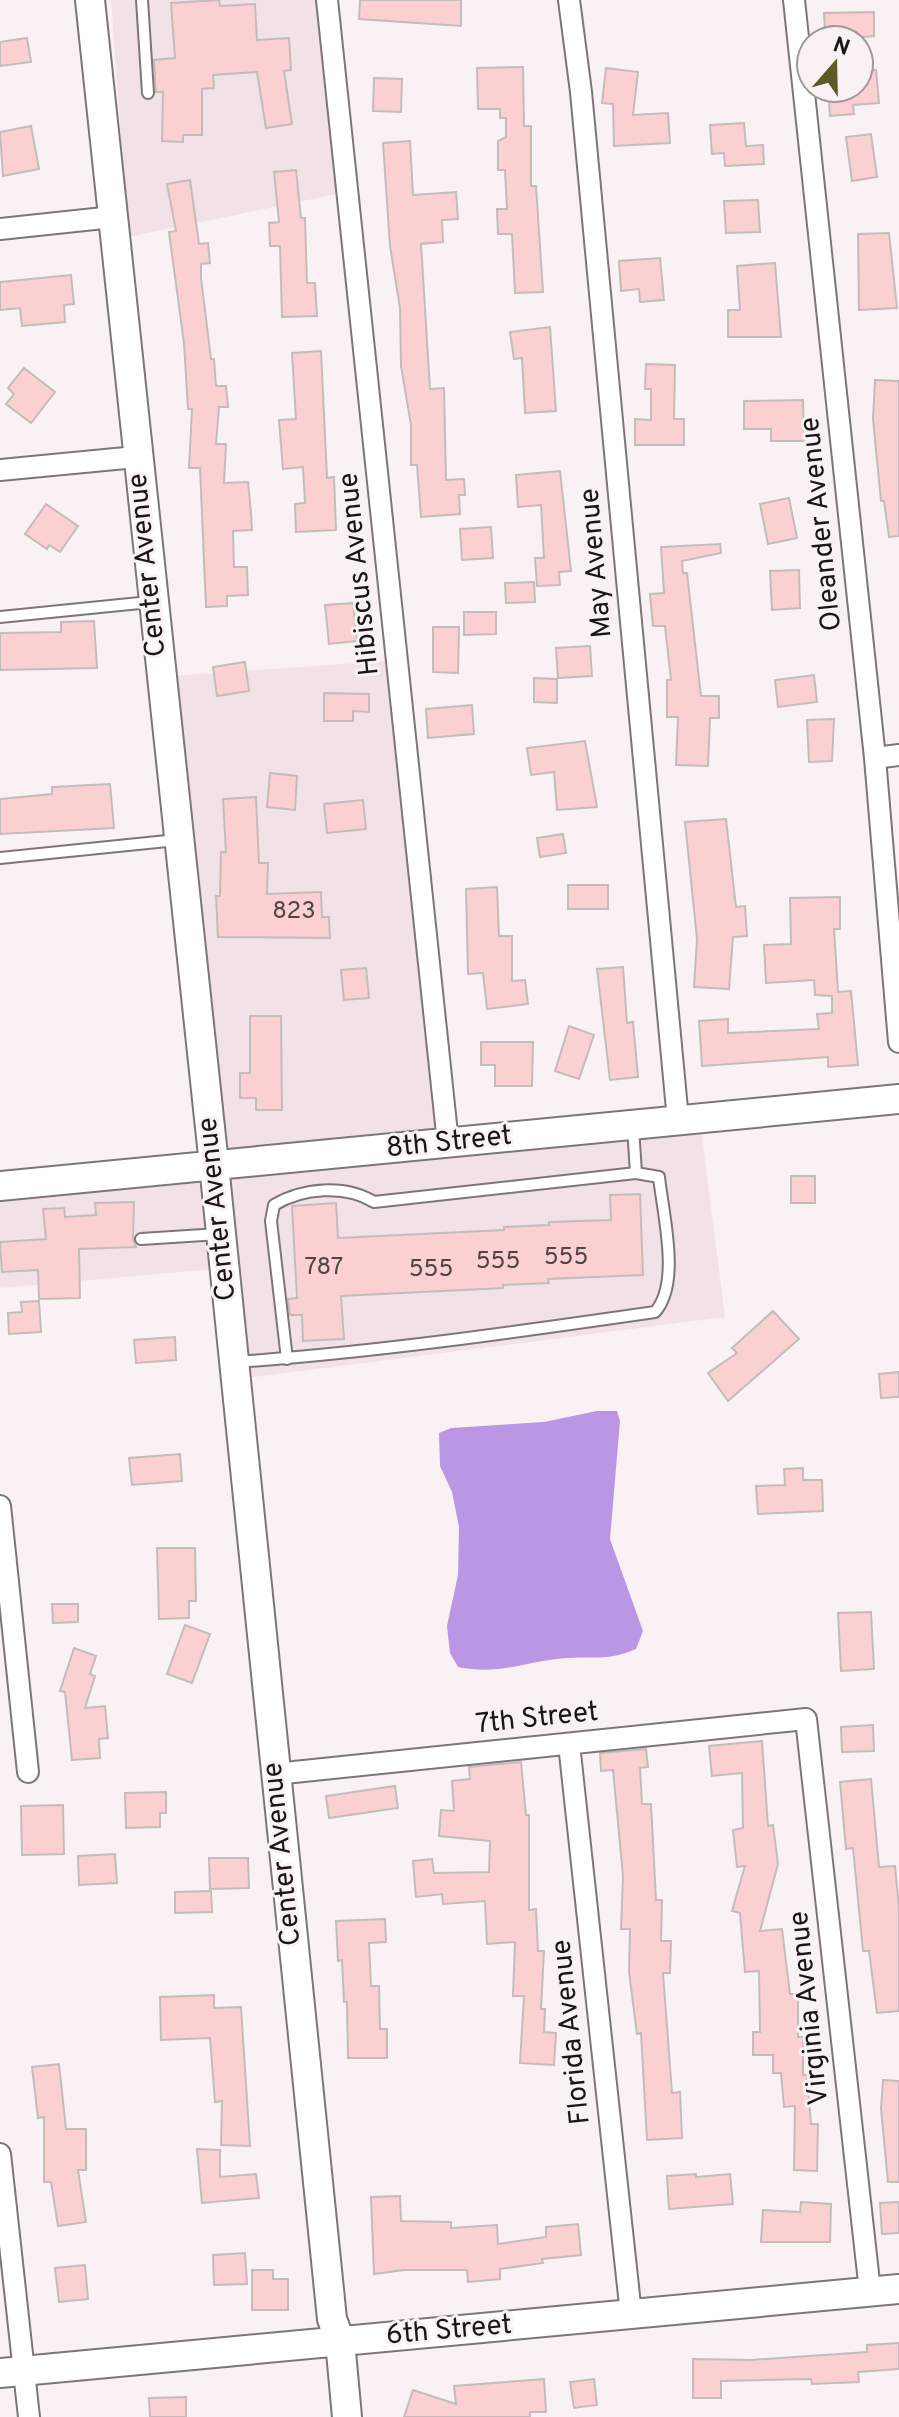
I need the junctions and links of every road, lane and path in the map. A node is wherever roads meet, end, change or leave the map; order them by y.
1 (90, 0) edge
2 (142, 0) edge
3 (327, 0) edge
4 (569, 0) edge
5 (794, 0) edge
6 (148, 93) dead end
7 (113, 217) junction
8 (0, 229) edge
9 (136, 457) junction
10 (0, 470) edge
11 (152, 602) junction
12 (0, 617) edge
13 (899, 755) edge
14 (875, 758) junction
15 (179, 840) junction
16 (0, 858) edge
17 (899, 1042) edge
18 (899, 1099) edge
19 (678, 1120) junction
20 (633, 1125) junction
21 (448, 1143) junction
22 (214, 1165) junction
23 (636, 1173) junction
24 (0, 1186) edge
25 (221, 1233) junction
26 (141, 1239) dead end
27 (287, 1359) junction
28 (234, 1362) junction
29 (0, 1506) edge
30 (6, 1624) edge
31 (806, 1719) joint
32 (569, 1744) junction
33 (28, 1772) dead end
34 (275, 1774) junction
35 (0, 2154) edge
36 (899, 2289) edge
37 (870, 2291) junction
38 (631, 2314) junction
39 (340, 2341) junction
40 (12, 2372) edge
41 (29, 2417) edge
42 (347, 2417) edge

1 - 7 street, Center Avenue
2 - 6 lane
3 - 21 street, Hibiscus Avenue
4 - 19 street, May Avenue
5 - 14 street, Oleander Avenue
7 - 8 street
7 - 9 street, Center Avenue
9 - 10 street
9 - 11 street, Center Avenue
11 - 12 lane
11 - 15 street, Center Avenue
13 - 14 street
14 - 17 street, Oleander Avenue
15 - 16 lane
15 - 22 street, Center Avenue
18 - 19 street, 8th Street
19 - 20 street, 8th Street
20 - 21 street, 8th Street
20 - 23 lane
21 - 22 street, 8th Street
22 - 24 street, 8th Street
22 - 25 street, Center Avenue
23 - 27 lane
23 - 27 lane
25 - 26 lane
25 - 28 street, Center Avenue
27 - 28 lane
28 - 34 street, Center Avenue
29 - 30 street
30 - 33 street
31 - 32 street, 7th Street
31 - 37 street, Virginia Avenue
32 - 34 street, 7th Street
32 - 38 street, Florida Avenue
34 - 39 street, Center Avenue
35 - 40 street
36 - 37 street, 6th Street
37 - 38 street, 6th Street
38 - 39 street, 6th Street
39 - 40 street, 6th Street
39 - 42 street, Center Avenue
40 - 41 street

